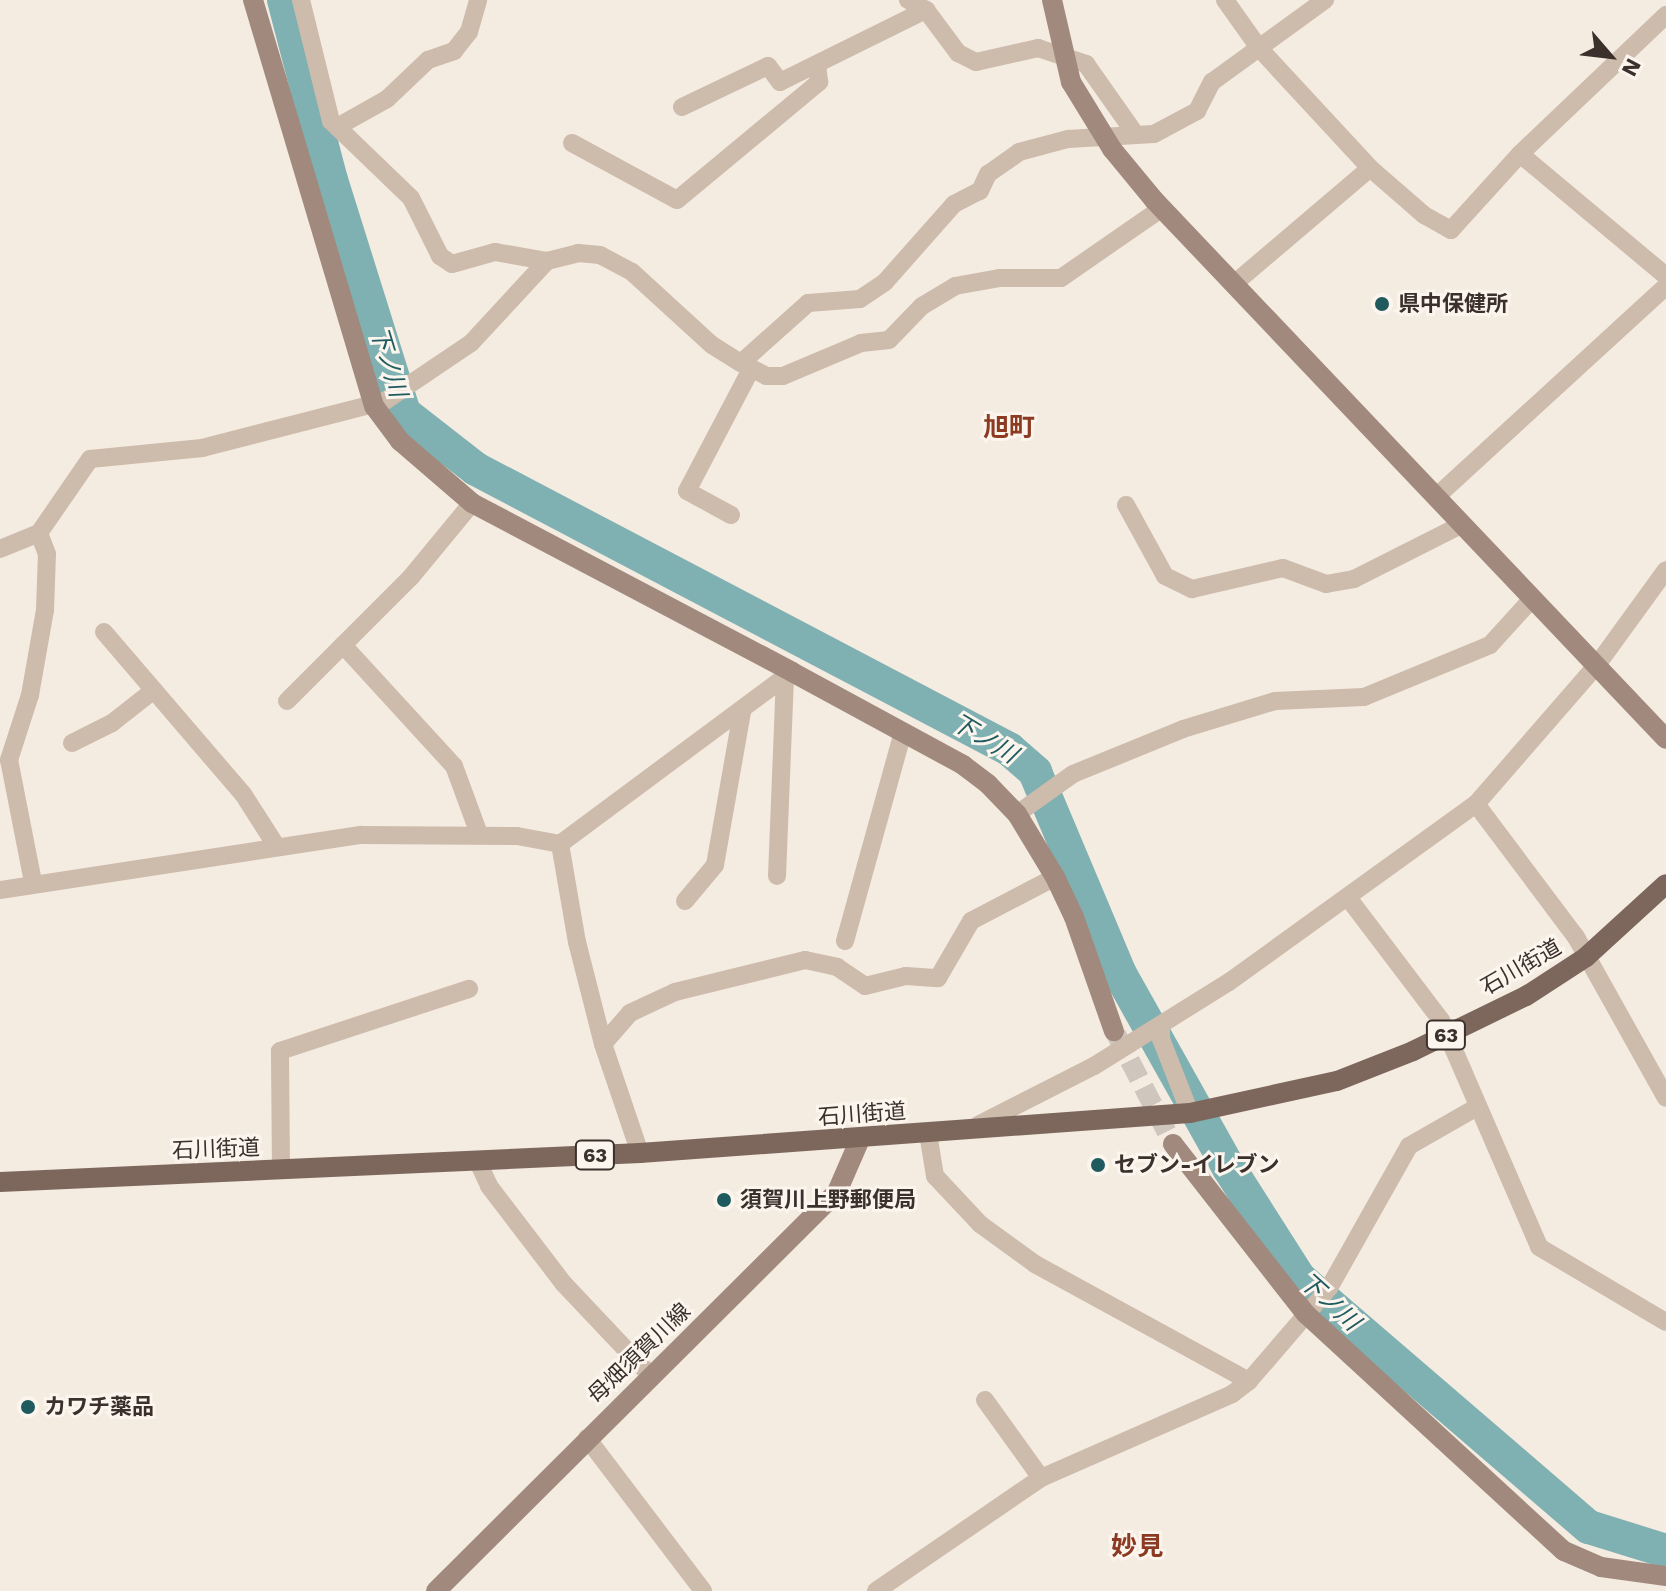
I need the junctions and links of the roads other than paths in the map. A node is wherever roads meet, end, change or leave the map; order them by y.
1 (253, 0) edge
2 (301, 0) edge
3 (478, 0) edge
4 (908, 0) edge
5 (1052, 0) edge
6 (1225, 0) edge
7 (1325, 0) edge
8 (926, 10) junction
9 (1666, 15) edge
10 (1259, 48) junction
11 (817, 64) junction
12 (682, 107) dead end
13 (337, 127) junction
14 (1134, 132) junction
15 (572, 143) dead end
16 (1520, 154) junction
17 (1370, 168) junction
18 (1158, 204) junction
19 (547, 261) junction
20 (1666, 276) edge
21 (1235, 283) junction
22 (1666, 286) edge
23 (746, 366) junction
24 (379, 404) junction
25 (1436, 497) junction
26 (472, 503) junction
27 (1126, 505) dead end
28 (731, 515) dead end
29 (1463, 524) junction
30 (39, 533) junction
31 (0, 549) edge
32 (1666, 570) edge
33 (1531, 600) junction
34 (104, 632) dead end
35 (343, 645) junction
36 (1597, 665) junction
37 (788, 675) junction
38 (154, 690) junction
39 (287, 701) dead end
40 (742, 712) junction
41 (903, 732) junction
42 (1666, 739) edge
43 (72, 743) dead end
44 (1476, 804) junction
45 (1017, 814) junction
46 (479, 834) junction
47 (275, 844) junction
48 (560, 844) junction
49 (777, 876) dead end
50 (1055, 877) junction
51 (33, 882) junction
52 (1666, 884) edge
53 (0, 890) edge
54 (1349, 899) junction
55 (685, 901) dead end
56 (845, 941) dead end
57 (1586, 957) junction
58 (469, 989) dead end
59 (1161, 1025) junction
60 (1114, 1031) tunnel mouth
61 (1447, 1034) junction
62 (603, 1044) junction
63 (1666, 1098) edge
64 (1477, 1107) junction
65 (1190, 1113) junction
66 (978, 1125) junction
67 (928, 1133) junction
68 (860, 1139) junction
69 (1173, 1144) tunnel mouth
70 (640, 1153) junction
71 (478, 1162) junction
72 (281, 1170) junction
73 (0, 1182) edge
74 (1306, 1314) junction
75 (1666, 1322) edge
76 (650, 1375) junction
77 (1249, 1381) junction
78 (985, 1400) dead end
79 (587, 1438) junction
80 (1041, 1478) junction
81 (1666, 1576) edge
82 (436, 1591) edge
83 (703, 1591) edge
84 (876, 1591) edge

1 - 24 street
2 - 13 street
3 - 13 street
4 - 8 street
5 - 18 street, bridge
6 - 10 street
7 - 10 street
8 - 11 street
8 - 14 street
9 - 16 street
10 - 14 street
10 - 17 street
11 - 12 street
11 - 15 street
13 - 19 street
14 - 23 street
16 - 17 street
16 - 20 street
17 - 21 street
18 - 21 street
18 - 23 street
19 - 23 street
19 - 24 street
21 - 25 street
22 - 25 street
23 - 28 street
24 - 26 street
24 - 30 street
25 - 29 street
26 - 35 street
26 - 37 street
27 - 29 street
29 - 33 street
30 - 31 street
30 - 51 street
32 - 36 street
33 - 36 street
33 - 45 street
34 - 38 street
35 - 39 street
35 - 46 street
36 - 42 street
36 - 44 street
37 - 40 street
37 - 41 street
37 - 49 street
38 - 43 street
38 - 47 street
40 - 48 street
40 - 55 street
41 - 45 street
41 - 56 street
44 - 54 street
44 - 57 street
45 - 50 street
46 - 47 street
46 - 48 street
47 - 51 street
48 - 62 street
50 - 60 street
50 - 62 street
51 - 53 street
52 - 57 main road, 石川街道 / 63
54 - 59 street
54 - 61 street
57 - 61 main road, 石川街道 / 63
57 - 63 street
58 - 72 street
59 - 65 street
59 - 66 street
61 - 64 street
61 - 65 main road, 石川街道 / 63
62 - 70 street
64 - 74 street
64 - 75 street
65 - 66 main road, 石川街道 / 63
66 - 67 main road, 石川街道 / 63
67 - 68 main road, 石川街道 / 63
67 - 77 street
68 - 70 main road, 石川街道 / 63
68 - 76 street, 母畑須賀川線
69 - 74 street
70 - 71 main road, 石川街道 / 63
71 - 72 main road, 石川街道 / 63
71 - 76 street
72 - 73 main road, 石川街道 / 63
74 - 77 street
74 - 81 street
76 - 79 street, 母畑須賀川線
77 - 80 street
78 - 80 street
79 - 82 street, 母畑須賀川線
79 - 83 street
80 - 84 street

